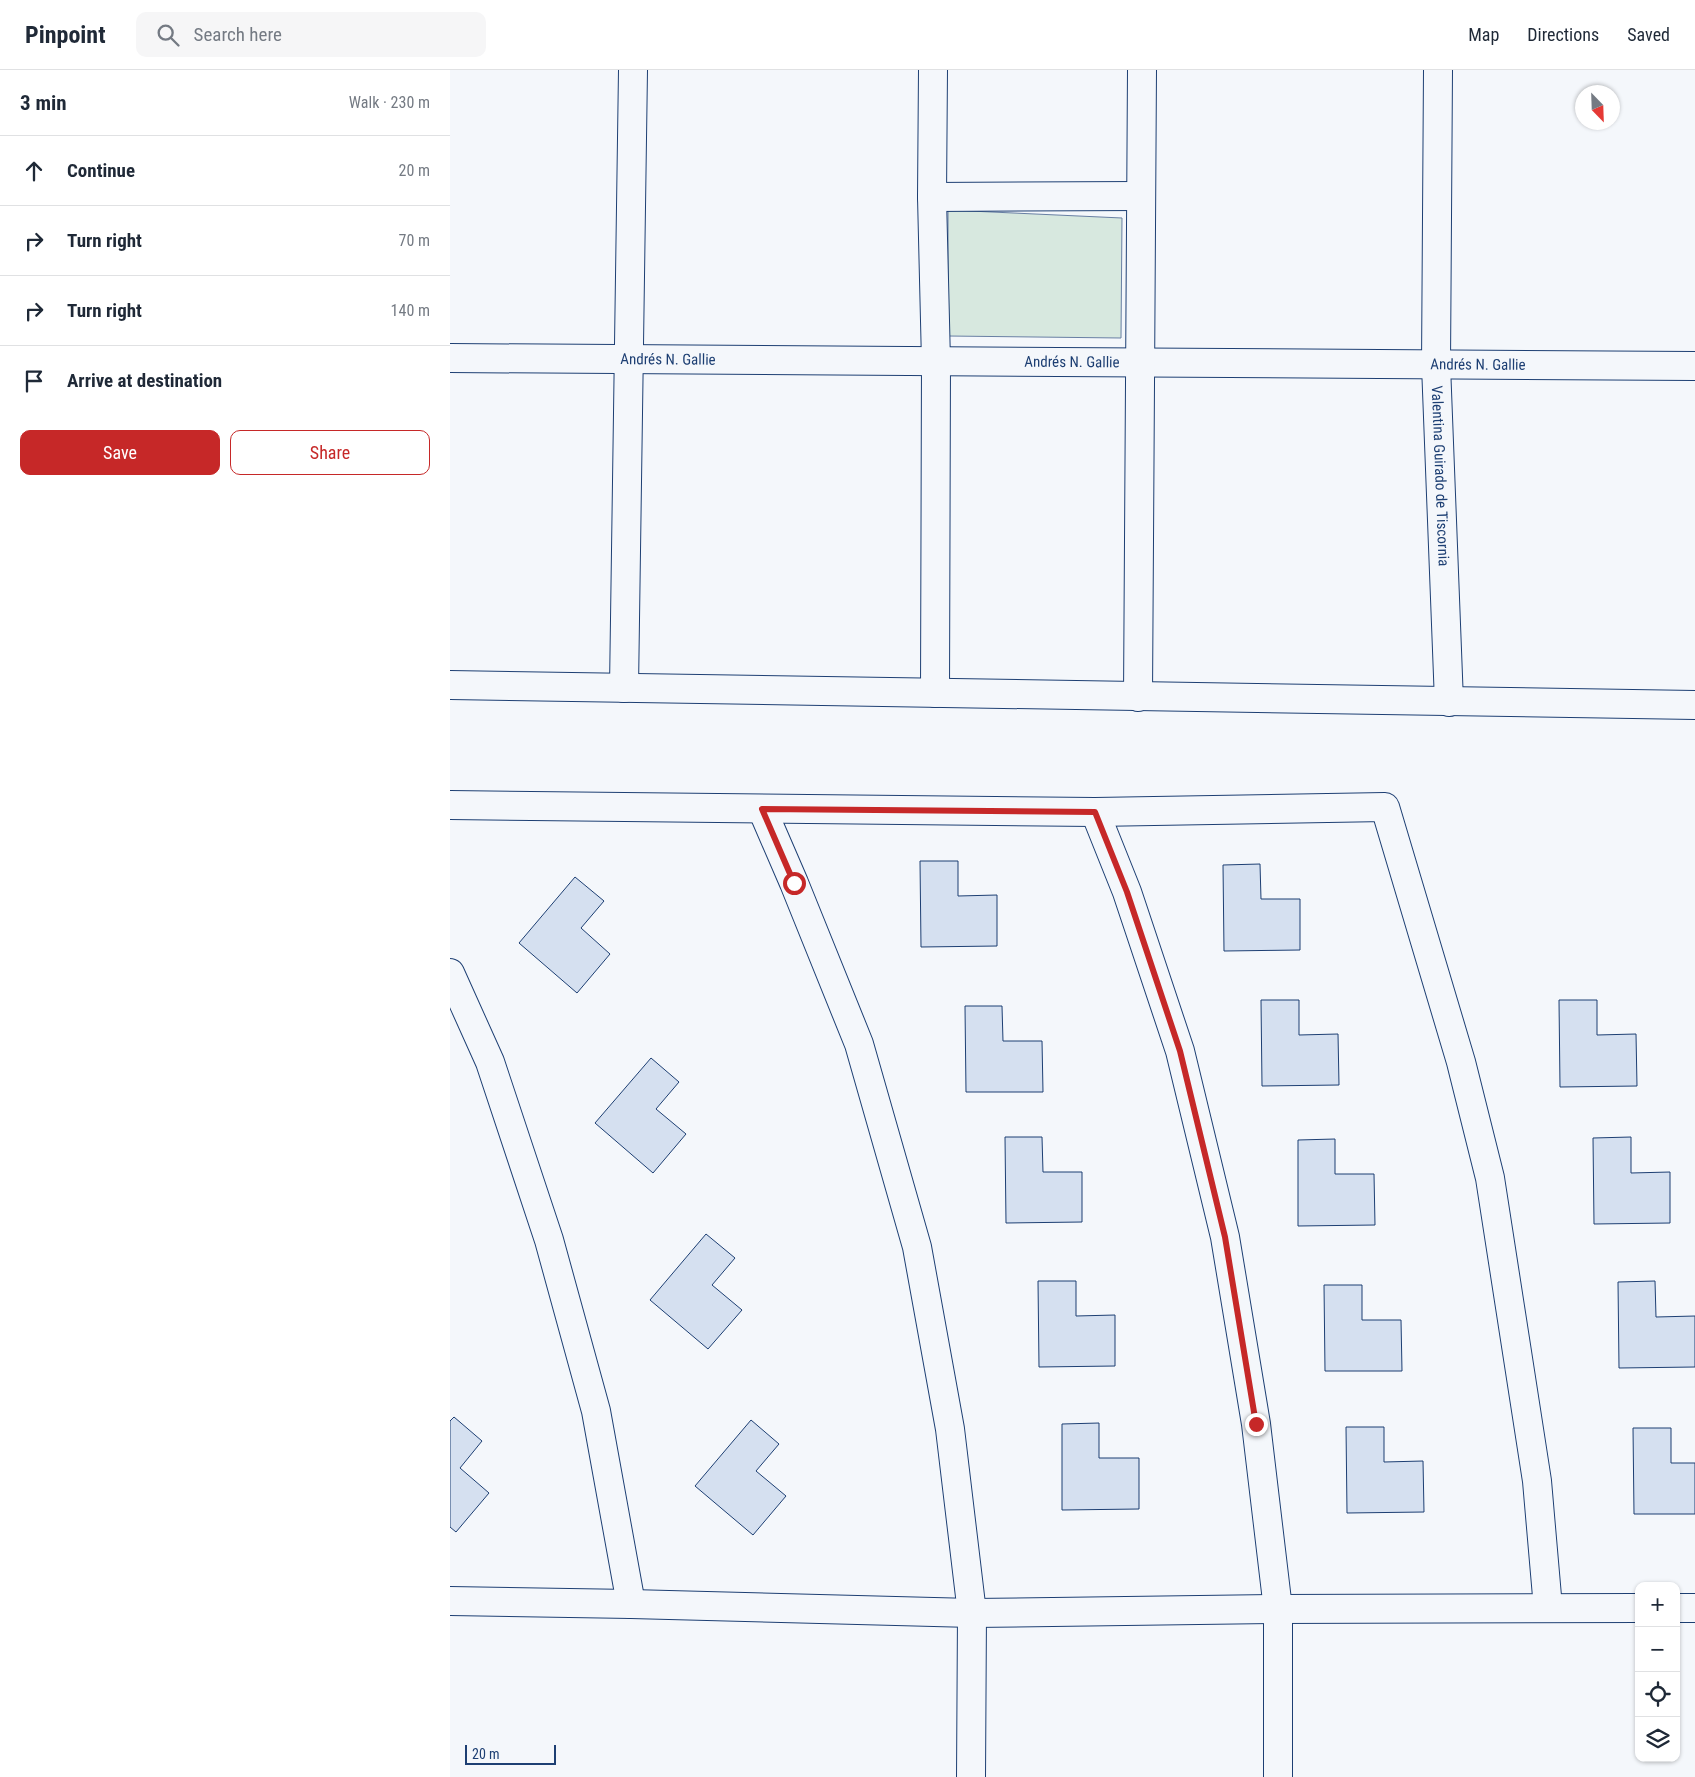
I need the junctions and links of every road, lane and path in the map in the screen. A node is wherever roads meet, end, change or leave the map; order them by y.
1 (633, 70) edge
2 (933, 70) edge
3 (1142, 70) edge
4 (1438, 70) edge
5 (1141, 196) junction
6 (932, 198) junction
7 (450, 358) edge
8 (628, 360) junction
9 (936, 362) junction
10 (1140, 363) junction
11 (1436, 365) junction
12 (1695, 366) edge
13 (450, 685) edge
14 (624, 688) junction
15 (935, 693) junction
16 (1138, 697) junction
17 (1449, 702) junction
18 (1695, 705) edge
19 (450, 805) edge
20 (762, 809) junction
21 (1095, 812) junction
22 (450, 973) edge
23 (450, 1601) edge
24 (631, 1604) junction
25 (1548, 1608) junction
26 (1635, 1608) edge
27 (1680, 1608) edge
28 (1695, 1608) edge
29 (1278, 1609) junction
30 (972, 1613) junction
31 (971, 1777) edge
32 (1278, 1777) edge

1 - 8 street
2 - 6 street
3 - 5 street
4 - 11 street, Valentina Guirado de Tiscornia
5 - 6 street
5 - 10 street
6 - 9 street
7 - 8 street, Andrés N. Gallie
8 - 9 street, Andrés N. Gallie
8 - 14 street
9 - 10 street, Andrés N. Gallie
9 - 15 street
10 - 11 street, Andrés N. Gallie
10 - 16 street
11 - 12 street, Andrés N. Gallie
11 - 17 street, Valentina Guirado de Tiscornia
13 - 14 street
14 - 15 street
15 - 16 street
16 - 17 street
17 - 18 street
19 - 20 street
20 - 21 street
20 - 30 street
21 - 25 street
21 - 29 street
22 - 24 street
23 - 24 street
24 - 30 street
25 - 26 street
25 - 29 street
27 - 28 street
29 - 30 street
29 - 32 street
30 - 31 street

